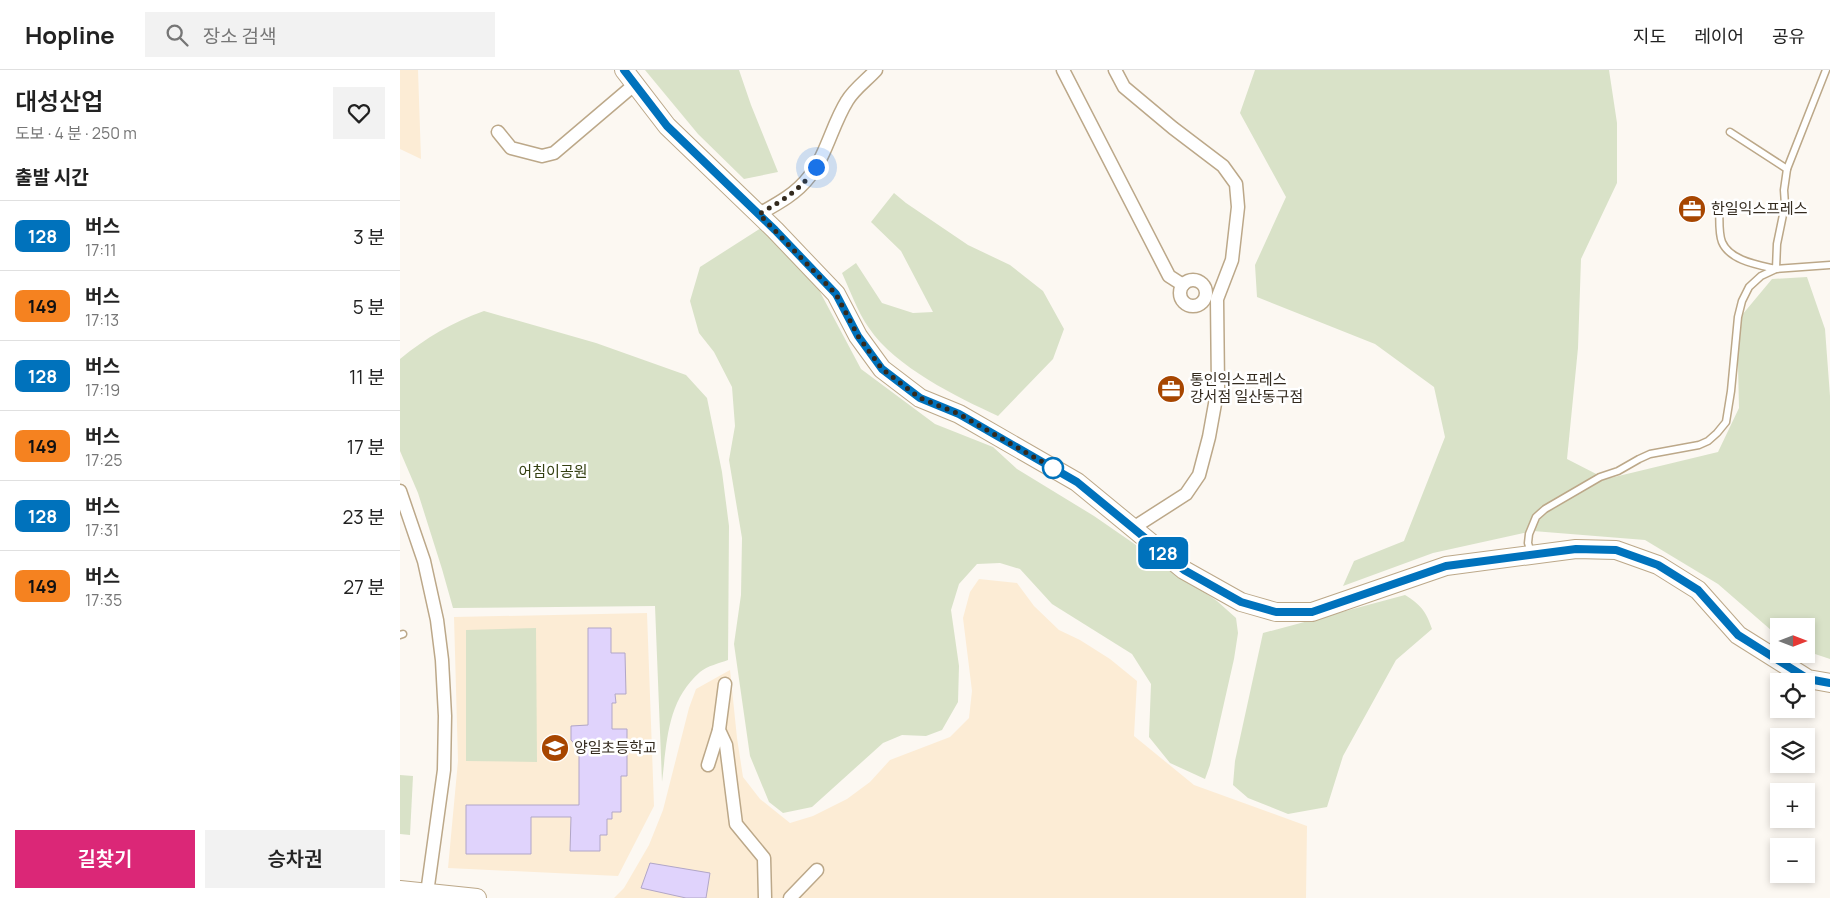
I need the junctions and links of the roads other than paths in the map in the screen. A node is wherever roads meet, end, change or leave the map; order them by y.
1 (624, 70) edge
2 (876, 70) edge
3 (1063, 70) edge
4 (1115, 70) edge
5 (1826, 70) edge
6 (634, 85) junction
7 (498, 132) dead end
8 (1730, 132) dead end
9 (1787, 169) junction
10 (1719, 206) dead end
11 (759, 214) junction
12 (1830, 265) edge
13 (1776, 269) junction
14 (1183, 285) junction
15 (1211, 298) junction
16 (400, 492) edge
17 (405, 519) edge
18 (1133, 528) junction
19 (1531, 554) junction
20 (1830, 683) edge
21 (725, 684) dead end
22 (718, 730) junction
23 (708, 765) dead end
24 (817, 870) dead end
25 (400, 890) edge
26 (427, 893) junction
27 (477, 898) edge
28 (765, 898) edge
29 (790, 898) edge

1 - 6 street
2 - 11 street
3 - 14 street
4 - 15 street
5 - 9 lane
6 - 7 street
6 - 11 street
8 - 9 lane
9 - 13 lane
10 - 13 lane
11 - 18 street
12 - 13 lane
13 - 19 lane
14 - 15 street
14 - 15 street
15 - 18 street
16 - 17 street
17 - 26 street
18 - 19 street
19 - 20 street
21 - 22 street
22 - 23 street
22 - 28 street
24 - 29 street
25 - 26 street
26 - 27 street

